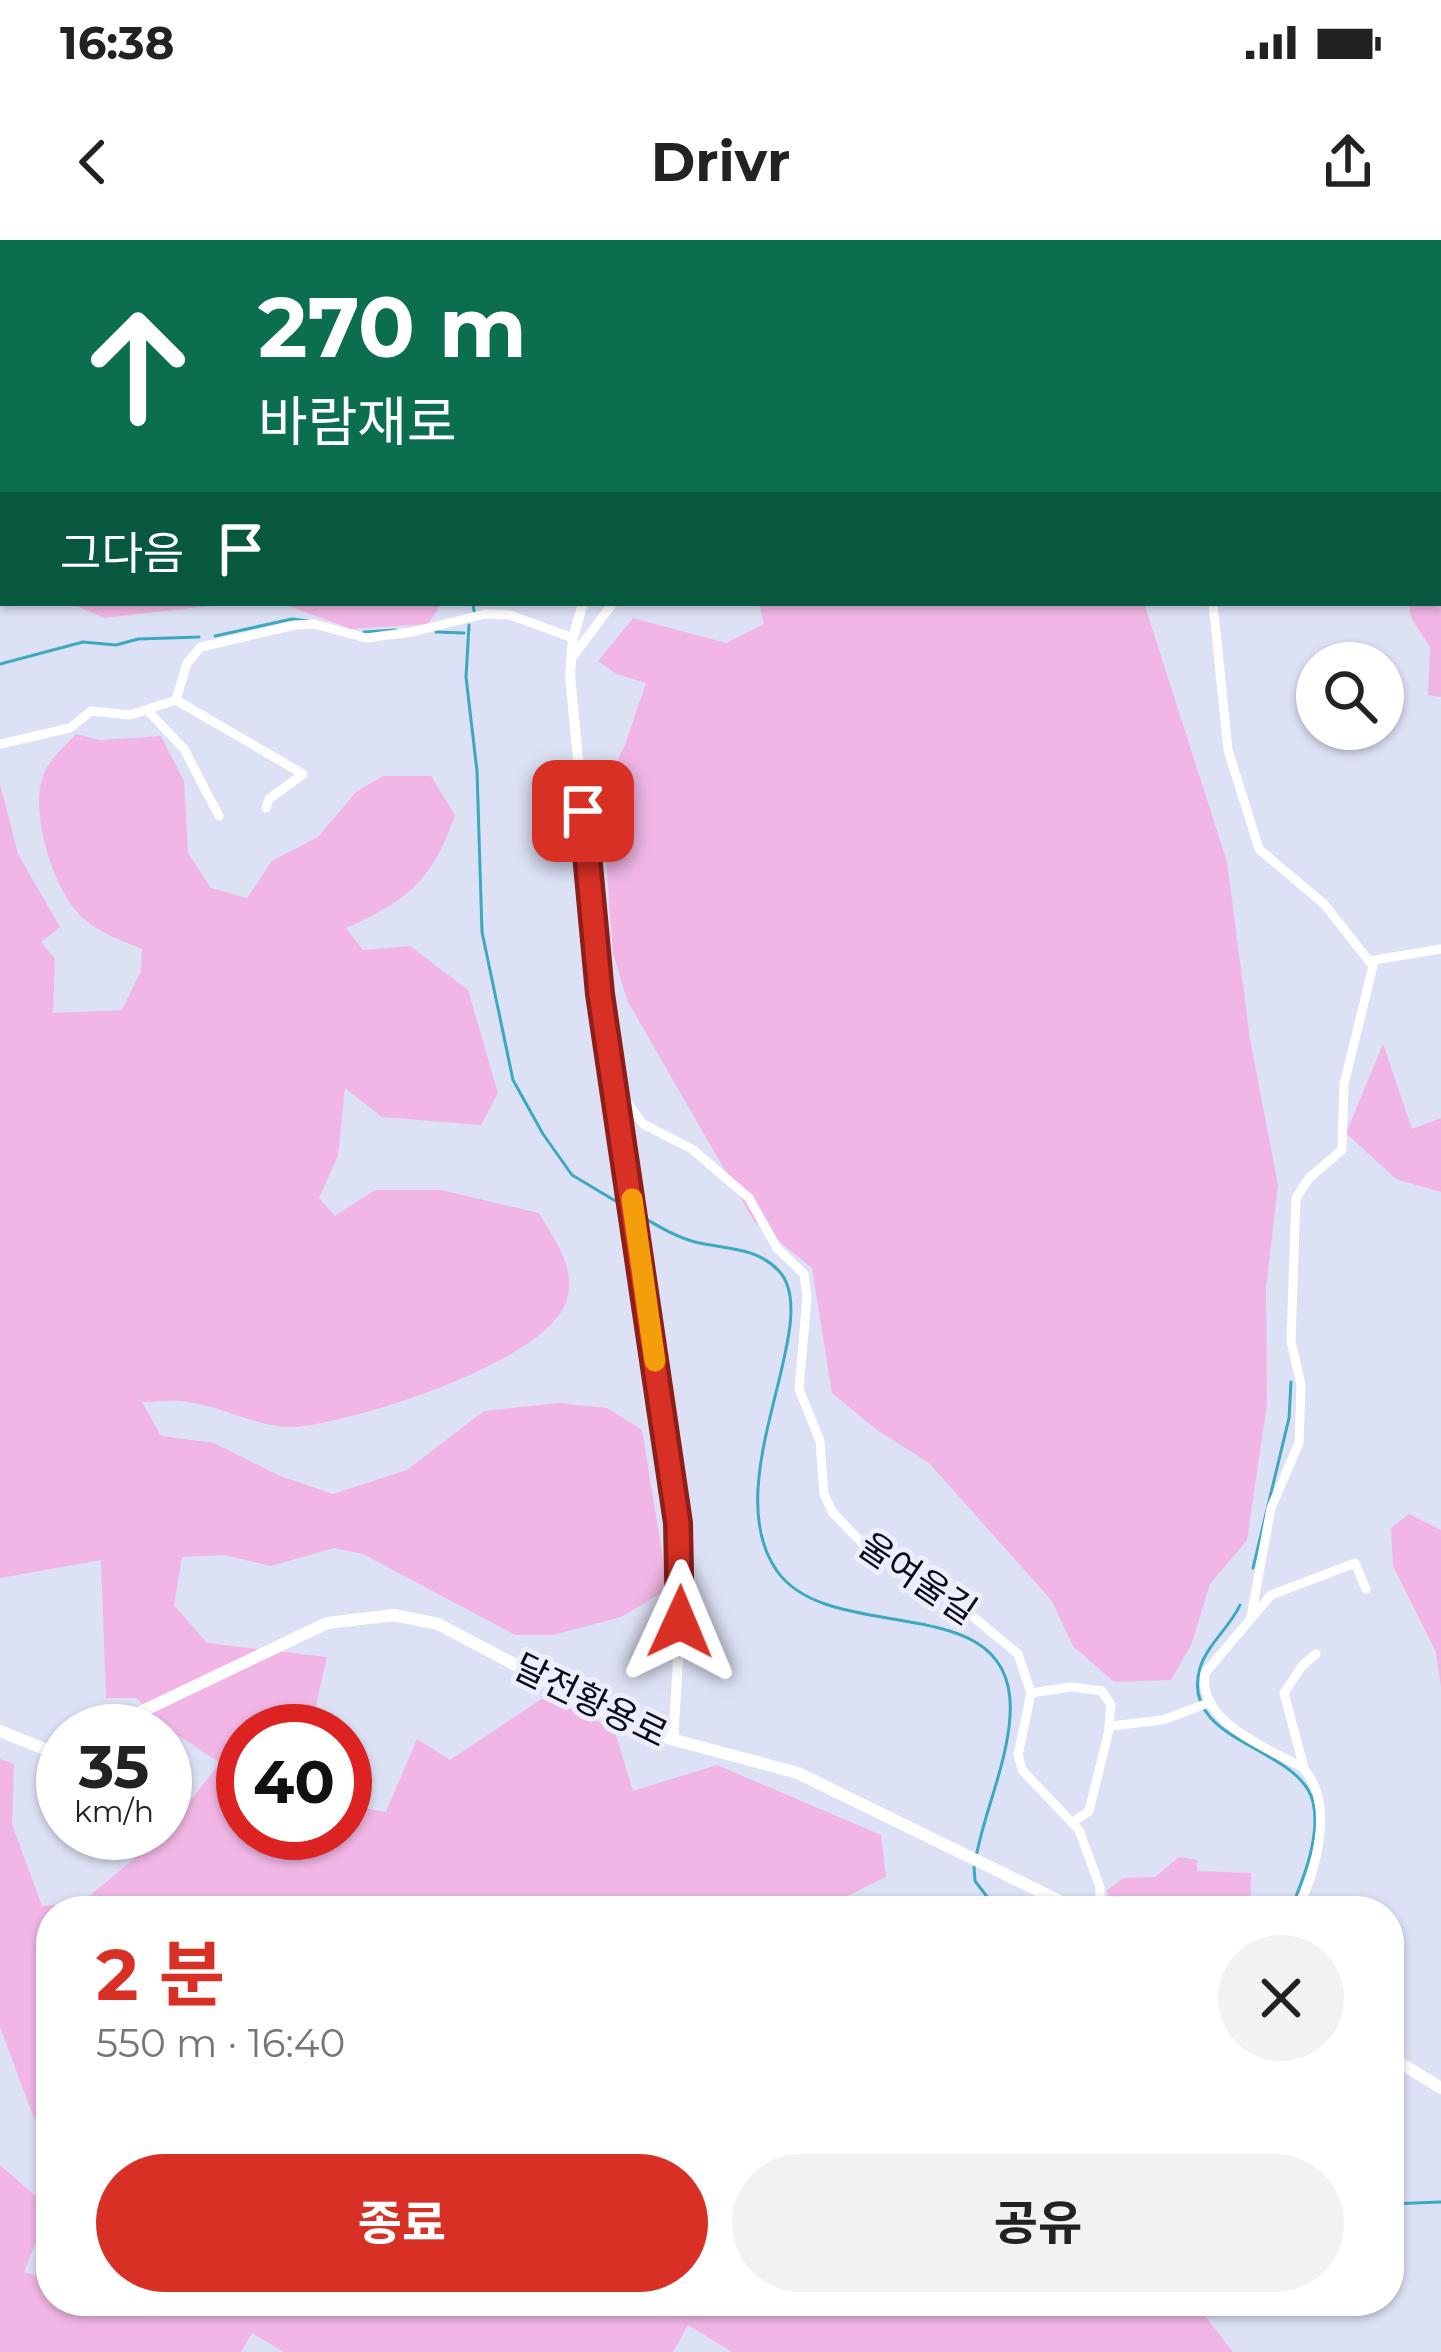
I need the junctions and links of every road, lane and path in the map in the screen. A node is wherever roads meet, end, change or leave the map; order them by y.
1 (583, 606) edge
2 (611, 606) edge
3 (1213, 606) edge
4 (573, 638) junction
5 (571, 659) junction
6 (176, 700) junction
7 (148, 711) junction
8 (0, 744) edge
9 (266, 808) dead end
10 (219, 816) dead end
11 (1441, 949) edge
12 (1369, 961) junction
13 (615, 1085) junction
14 (1366, 1588) dead end
15 (1251, 1617) junction
16 (1316, 1654) dead end
17 (1031, 1693) junction
18 (158, 1704) edge
19 (1204, 1705) junction
20 (1109, 1727) junction
21 (0, 1731) edge
22 (673, 1740) junction
23 (36, 1746) edge
24 (1304, 1768) junction
25 (1073, 1822) junction
26 (1050, 1896) edge
27 (1098, 1896) edge
28 (1303, 1896) edge
29 (1404, 2065) edge
30 (1441, 2088) edge

1 - 4 street
2 - 5 street
3 - 12 street
4 - 5 street
4 - 6 street
5 - 13 street
6 - 7 street
6 - 9 street
7 - 8 street
7 - 10 street
11 - 12 street
12 - 15 street
13 - 17 street, 울여울길
13 - 22 street
14 - 15 street
15 - 19 street
16 - 24 street
17 - 20 street
17 - 25 street
18 - 22 main road, 달전황용로
19 - 20 street
19 - 24 street
20 - 25 street
21 - 23 main road
22 - 26 main road, 달전황용로
24 - 28 street
25 - 27 street
29 - 30 main road

